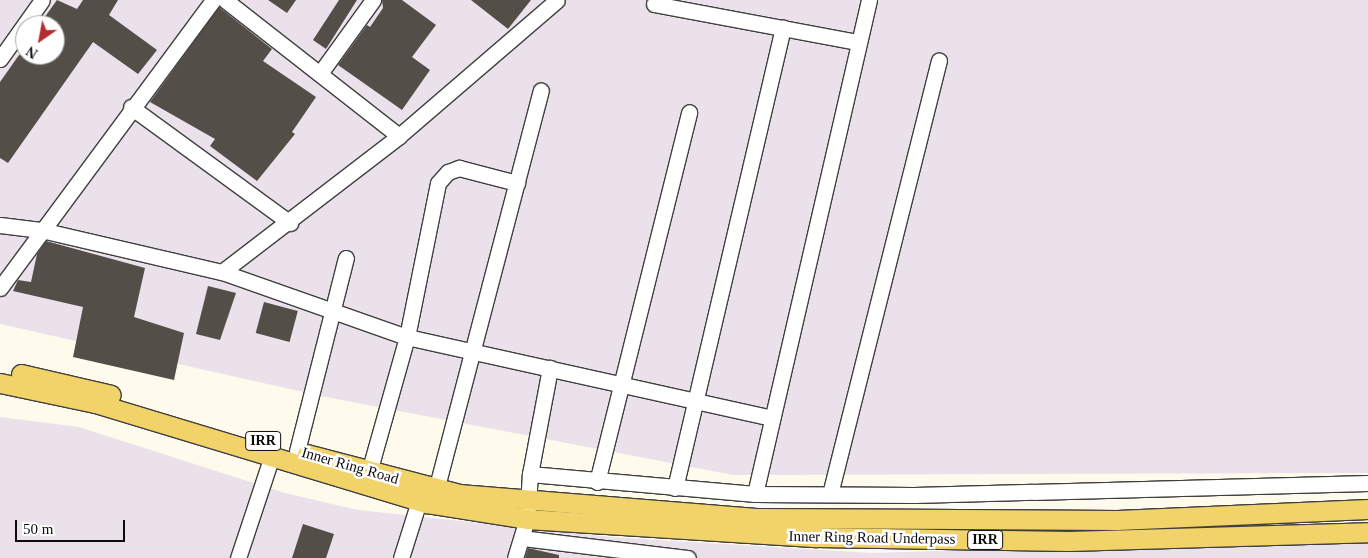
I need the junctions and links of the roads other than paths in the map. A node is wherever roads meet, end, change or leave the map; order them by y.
1 (42, 0) edge
2 (213, 0) edge
3 (225, 0) edge
4 (373, 0) edge
5 (557, 0) edge
6 (869, 0) edge
7 (654, 4) dead end
8 (783, 27) junction
9 (858, 42) junction
10 (0, 59) edge
11 (940, 61) dead end
12 (321, 72) junction
13 (541, 91) dead end
14 (131, 107) junction
15 (689, 112) dead end
16 (399, 136) junction
17 (517, 183) junction
18 (290, 223) junction
19 (0, 225) edge
20 (41, 230) junction
21 (346, 258) dead end
22 (222, 272) junction
23 (0, 288) edge
24 (336, 312) junction
25 (407, 337) junction
26 (476, 350) junction
27 (550, 368) junction
28 (0, 370) edge
29 (0, 383) edge
30 (622, 386) junction
31 (696, 403) junction
32 (772, 418) junction
33 (297, 451) junction
34 (272, 456) junction
35 (369, 472) junction
36 (530, 474) junction
37 (597, 482) junction
38 (1368, 483) edge
39 (675, 488) junction
40 (436, 490) junction
41 (755, 494) junction
42 (830, 494) junction
43 (420, 501) junction
44 (1368, 509) edge
45 (527, 511) junction
46 (1368, 532) edge
47 (522, 538) junction
48 (584, 553) edge
49 (238, 558) edge
50 (400, 558) edge
51 (516, 558) edge
52 (688, 558) edge

1 - 10 street
2 - 14 street
3 - 12 street
4 - 12 street
5 - 16 street
6 - 9 street
7 - 8 street
8 - 9 street
8 - 31 street
9 - 32 street
11 - 42 street
12 - 16 street
13 - 17 street
14 - 18 street
14 - 20 street
15 - 30 street
16 - 18 street
17 - 25 street
17 - 26 street
18 - 22 street
19 - 20 street
20 - 22 street
20 - 23 street
21 - 24 street
22 - 24 street
24 - 25 street
24 - 33 street
25 - 26 street
25 - 35 street
26 - 27 street
26 - 40 street
27 - 30 street
27 - 36 street
28 - 33 main road, Inner Ring Road / IRR
29 - 34 main road, Inner Ring Road / IRR
30 - 31 street
30 - 37 street
31 - 32 street
31 - 39 street
32 - 41 street
33 - 35 main road, Inner Ring Road / IRR
34 - 43 main road, Inner Ring Road / IRR
34 - 49 street
35 - 40 main road, Inner Ring Road / IRR
36 - 37 street
36 - 45 street
37 - 39 street
38 - 42 street
39 - 41 street
40 - 45 main road, Inner Ring Road / IRR
41 - 42 street
43 - 45 main road, Inner Ring Road / IRR
43 - 50 street
44 - 45 main road, Inner Ring Road Underpass / IRR
45 - 46 main road, Inner Ring Road Underpass / IRR
45 - 47 street
47 - 48 street
47 - 51 street
48 - 52 street

